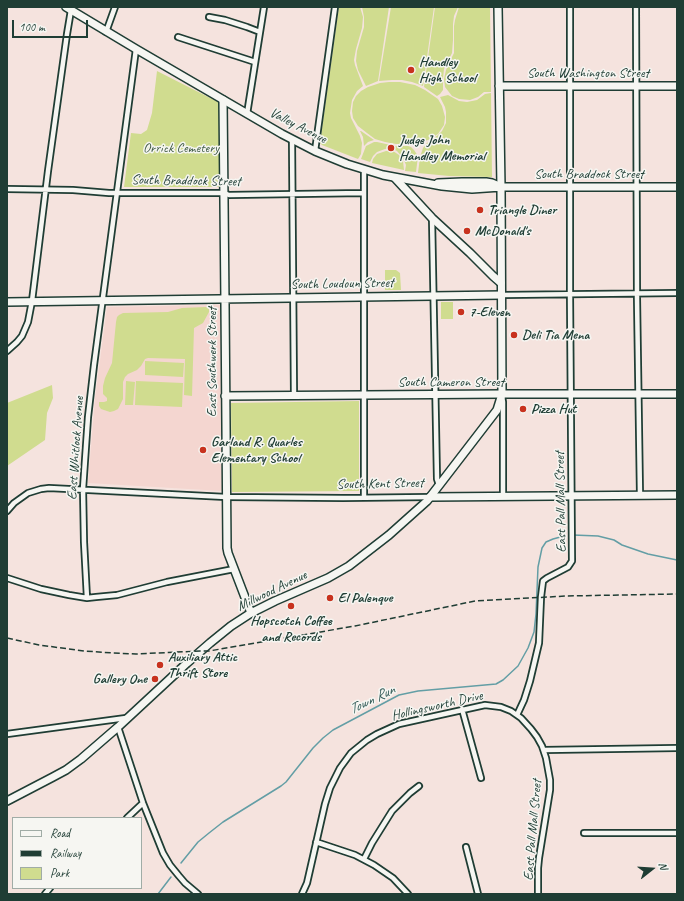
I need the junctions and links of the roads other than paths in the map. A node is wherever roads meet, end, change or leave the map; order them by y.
1 (115, 7) edge
2 (264, 7) edge
3 (334, 7) edge
4 (498, 7) edge
5 (570, 7) edge
6 (636, 7) edge
7 (68, 9) edge
8 (209, 17) dead end
9 (106, 32) junction
10 (260, 32) junction
11 (178, 37) dead end
12 (136, 49) junction
13 (255, 62) junction
14 (499, 86) junction
15 (570, 86) junction
16 (636, 86) junction
17 (677, 86) edge
18 (223, 100) junction
19 (247, 114) junction
20 (292, 139) junction
21 (316, 151) junction
22 (364, 170) junction
23 (394, 178) junction
24 (501, 187) junction
25 (570, 187) junction
26 (636, 187) junction
27 (677, 187) edge
28 (7, 189) edge
29 (46, 190) junction
30 (117, 193) junction
31 (224, 193) junction
32 (364, 193) junction
33 (293, 194) junction
34 (432, 218) junction
35 (502, 283) junction
36 (637, 293) junction
37 (677, 293) edge
38 (570, 294) junction
39 (502, 295) junction
40 (364, 296) junction
41 (434, 296) junction
42 (293, 297) junction
43 (225, 298) junction
44 (103, 300) junction
45 (32, 301) junction
46 (7, 302) edge
47 (7, 351) edge
48 (502, 394) junction
49 (571, 394) junction
50 (638, 394) junction
51 (677, 394) edge
52 (435, 395) junction
53 (225, 396) junction
54 (294, 396) junction
55 (364, 396) junction
56 (439, 485) junction
57 (83, 489) junction
58 (640, 495) junction
59 (677, 495) edge
60 (503, 496) junction
61 (572, 496) junction
62 (226, 497) junction
63 (364, 497) junction
64 (430, 497) junction
65 (7, 511) edge
66 (234, 569) junction
67 (7, 578) edge
68 (87, 598) junction
69 (251, 613) junction
70 (462, 709) junction
71 (517, 715) junction
72 (127, 718) junction
73 (118, 727) junction
74 (7, 734) edge
75 (677, 748) edge
76 (544, 750) junction
77 (481, 778) dead end
78 (419, 786) dead end
79 (7, 801) edge
80 (143, 803) junction
81 (128, 817) edge
82 (584, 833) dead end
83 (677, 833) edge
84 (316, 842) junction
85 (466, 847) dead end
86 (364, 859) junction
87 (198, 894) edge
88 (302, 894) edge
89 (408, 894) edge
90 (478, 894) edge
91 (538, 894) edge

1 - 9 street
2 - 10 street
3 - 21 street
4 - 14 street
5 - 15 street, East Pall Mall Street
6 - 16 street
7 - 9 street, Valley Avenue
7 - 29 street
8 - 10 street
9 - 12 street, Valley Avenue
10 - 13 street
11 - 13 street
12 - 18 street, Valley Avenue
12 - 30 street, East Whitlock Avenue
13 - 19 street
14 - 15 street, South Washington Street
14 - 24 street
15 - 16 street, South Washington Street
15 - 25 street, East Pall Mall Street
16 - 17 street, South Washington Street
16 - 26 street
18 - 19 street, Valley Avenue
18 - 31 street, East Southwerk Street
19 - 20 street, Valley Avenue
20 - 21 street, Valley Avenue
20 - 33 street
21 - 22 street, Valley Avenue
22 - 23 street, Valley Avenue
22 - 32 street
23 - 24 street, South Braddock Street
23 - 34 street
24 - 25 street, South Braddock Street
24 - 35 street
25 - 26 street, South Braddock Street
25 - 38 street, East Pall Mall Street
26 - 27 street, South Braddock Street
26 - 36 street
28 - 29 street, South Braddock Street
29 - 30 street, South Braddock Street
29 - 45 street
30 - 31 street, South Braddock Street
30 - 44 street, East Whitlock Avenue
31 - 33 street, South Braddock Street
31 - 43 street, East Southwerk Street
32 - 33 street, South Braddock Street
32 - 40 street
33 - 42 street
34 - 35 street
34 - 41 street
35 - 39 street
36 - 37 street, South Loudoun Street
36 - 38 street, South Loudoun Street
36 - 50 street
38 - 39 street, South Loudoun Street
38 - 49 street, East Pall Mall Street
39 - 41 street, South Loudoun Street
39 - 48 street
40 - 41 street, South Loudoun Street
40 - 42 street, South Loudoun Street
40 - 55 street
41 - 52 street
42 - 43 street, South Loudoun Street
42 - 54 street
43 - 44 street, South Loudoun Street
43 - 53 street, East Southwerk Street
44 - 45 street, South Loudoun Street
44 - 57 street, East Whitlock Avenue
45 - 46 street, South Loudoun Street
45 - 47 street
48 - 49 street, South Cameron Street
48 - 52 street, South Cameron Street
48 - 56 street, Millwood Avenue
48 - 60 street
49 - 50 street, South Cameron Street
49 - 61 street, East Pall Mall Street
50 - 51 street, South Cameron Street
50 - 58 street
52 - 55 street, South Cameron Street
52 - 56 street
53 - 54 street, South Cameron Street
53 - 62 street, East Southwerk Street
54 - 55 street, South Cameron Street
55 - 63 street
56 - 64 street, Millwood Avenue
57 - 62 street, South Kent Street
57 - 65 street, South Kent Street
57 - 68 street, East Whitlock Avenue
58 - 59 street, South Kent Street
58 - 61 street, South Kent Street
60 - 61 street, South Kent Street
60 - 64 street, South Kent Street
61 - 71 street, East Pall Mall Street
62 - 63 street, South Kent Street
62 - 66 street, East Southwerk Street
63 - 64 street, South Kent Street
64 - 69 street, Millwood Avenue
66 - 68 street
66 - 69 street, East Southwerk Street
67 - 68 street
69 - 72 street, Millwood Avenue
70 - 71 street, Hollingsworth Drive
70 - 77 street
70 - 84 street, Hollingsworth Drive
71 - 76 street, East Pall Mall Street
72 - 73 street, Millwood Avenue
72 - 74 street
73 - 79 street, Millwood Avenue
73 - 80 street
75 - 76 street
76 - 91 street, East Pall Mall Street
78 - 86 street
80 - 81 street
80 - 87 street
82 - 83 street
84 - 86 street
84 - 88 street, Hollingsworth Drive
85 - 90 street
86 - 89 street

